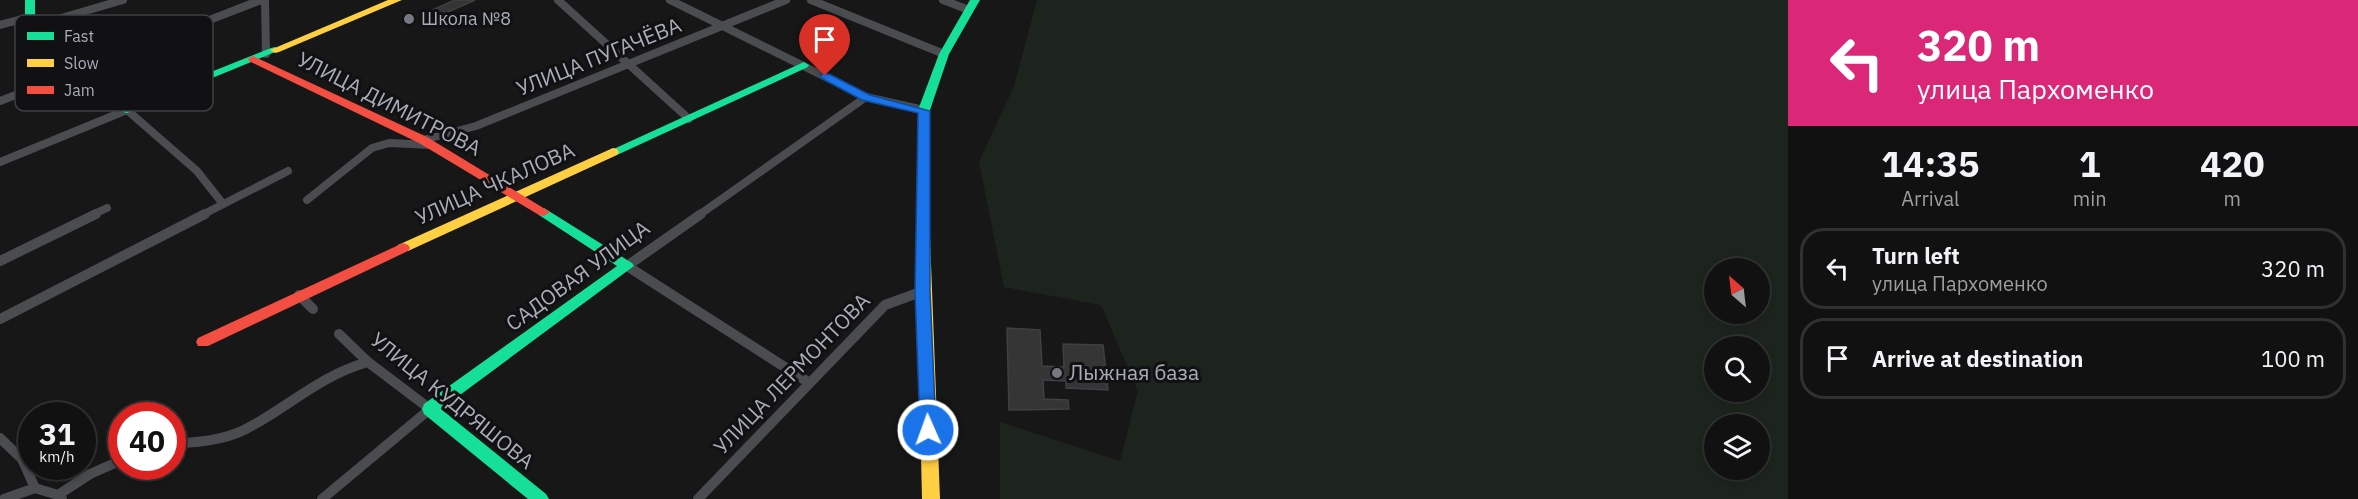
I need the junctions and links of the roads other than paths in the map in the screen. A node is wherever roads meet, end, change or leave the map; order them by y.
1 (30, 0) edge
2 (123, 0) edge
3 (263, 0) edge
4 (397, 0) edge
5 (558, 0) edge
6 (670, 0) edge
7 (786, 0) edge
8 (811, 0) edge
9 (943, 0) edge
10 (972, 5) edge
11 (31, 15) edge
12 (61, 15) edge
13 (213, 19) edge
14 (15, 24) edge
15 (0, 25) edge
16 (725, 27) junction
17 (944, 54) junction
18 (259, 57) junction
19 (628, 64) junction
20 (804, 65) junction
21 (213, 76) edge
22 (15, 95) edge
23 (866, 98) junction
24 (0, 101) edge
25 (126, 111) edge
26 (129, 111) edge
27 (924, 111) junction
28 (688, 119) junction
29 (428, 142) junction
30 (0, 162) edge
31 (288, 171) dead end
32 (520, 196) junction
33 (307, 200) dead end
34 (223, 204) junction
35 (107, 208) dead end
36 (0, 261) edge
37 (627, 266) junction
38 (922, 291) junction
39 (299, 295) junction
40 (313, 309) dead end
41 (0, 319) edge
42 (339, 334) dead end
43 (203, 342) dead end
44 (368, 362) junction
45 (808, 382) junction
46 (430, 409) junction
47 (0, 438) edge
48 (186, 443) edge
49 (108, 466) edge
50 (34, 488) junction
51 (60, 497) edge
52 (4, 499) edge
53 (321, 499) edge
54 (540, 499) edge
55 (698, 499) edge
56 (931, 499) edge

1 - 11 street
2 - 12 street
3 - 13 street
3 - 18 street
4 - 18 street
5 - 19 street
6 - 16 street
7 - 16 street, УЛИЦА ПУГАЧЁВА
8 - 17 street
9 - 10 street
10 - 17 street
14 - 15 street
16 - 19 street, УЛИЦА ПУГАЧЁВА
16 - 20 street
17 - 27 street
18 - 21 street
18 - 29 street, УЛИЦА ДИМИТРОВА
19 - 28 street
19 - 29 street, УЛИЦА ПУГАЧЁВА
20 - 23 street
20 - 28 street, УЛИЦА ЧКАЛОВА
22 - 24 street
23 - 27 street
23 - 37 street, САДОВАЯ УЛИЦА
25 - 30 street
26 - 34 street
27 - 38 street
28 - 32 street, УЛИЦА ЧКАЛОВА
29 - 32 street, УЛИЦА ДИМИТРОВА
29 - 33 street, УЛИЦА ПУГАЧЁВА
31 - 34 street
32 - 37 street, УЛИЦА ДИМИТРОВА
32 - 39 street, УЛИЦА ЧКАЛОВА
34 - 41 street
35 - 36 street
37 - 45 street, УЛИЦА ДИМИТРОВА
37 - 46 street, САДОВАЯ УЛИЦА
38 - 45 street, УЛИЦА ЛЕРМОНТОВА
38 - 56 street
39 - 40 street
39 - 43 street, УЛИЦА ЧКАЛОВА
42 - 44 street, УЛИЦА КУДРЯШОВА
44 - 46 street, УЛИЦА КУДРЯШОВА
44 - 48 street
45 - 55 street, УЛИЦА ЛЕРМОНТОВА
46 - 53 street, САДОВАЯ УЛИЦА
46 - 54 street, УЛИЦА КУДРЯШОВА
47 - 50 street
49 - 51 street
50 - 51 street
50 - 52 street

